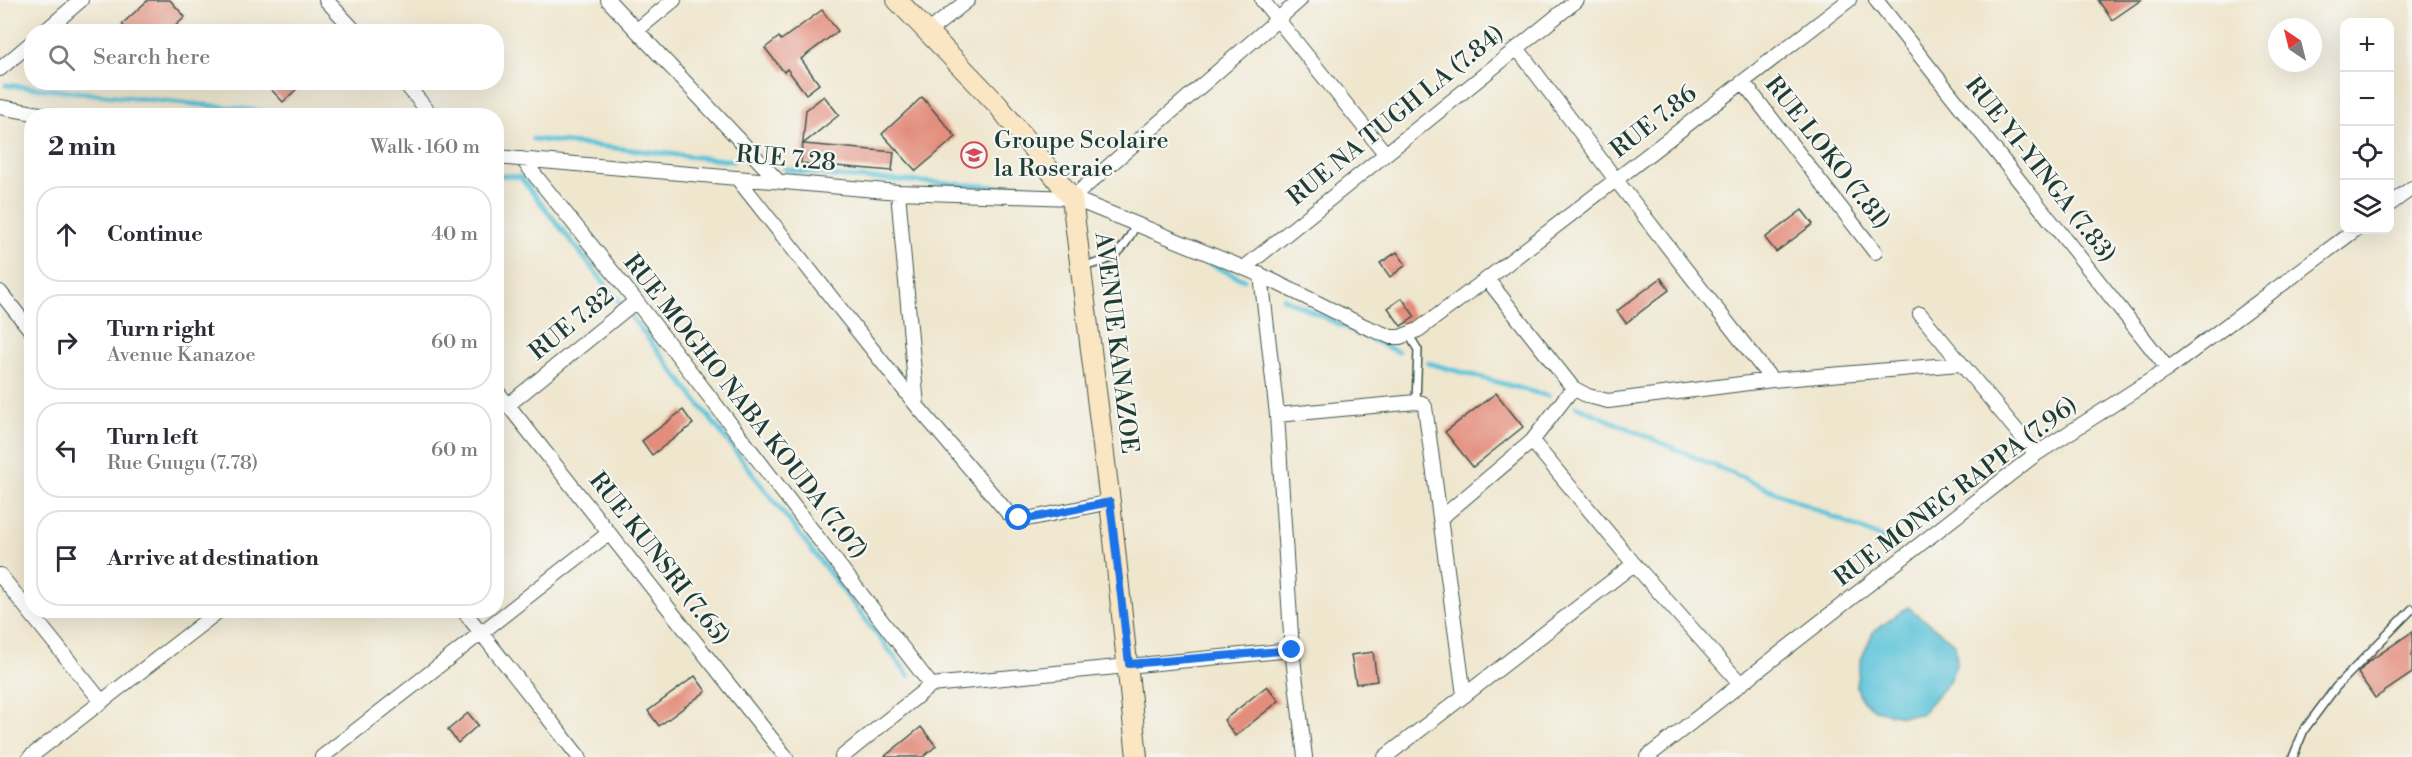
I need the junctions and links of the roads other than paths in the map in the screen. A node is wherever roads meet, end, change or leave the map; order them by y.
1 (81, 0) edge
2 (326, 0) edge
3 (608, 0) edge
4 (674, 0) edge
5 (897, 0) edge
6 (968, 0) edge
7 (1262, 0) edge
8 (1300, 0) edge
9 (1577, 0) edge
10 (1849, 0) edge
11 (1876, 0) edge
12 (1277, 19) junction
13 (53, 24) edge
14 (348, 24) edge
15 (637, 30) junction
16 (928, 31) junction
17 (1517, 48) junction
18 (24, 49) edge
19 (0, 69) edge
20 (1743, 82) junction
21 (411, 90) edge
22 (0, 107) edge
23 (425, 108) edge
24 (24, 111) edge
25 (1385, 153) junction
26 (504, 157) edge
27 (522, 159) junction
28 (737, 178) junction
29 (1616, 180) junction
30 (778, 181) junction
31 (2412, 188) edge
32 (898, 192) junction
33 (1072, 198) junction
34 (2394, 201) edge
35 (1137, 225) junction
36 (2350, 234) edge
37 (1875, 252) dead end
38 (1080, 267) junction
39 (1244, 268) junction
40 (1261, 275) junction
41 (1487, 279) junction
42 (0, 292) edge
43 (636, 302) junction
44 (1920, 314) dead end
45 (24, 323) edge
46 (1409, 335) junction
47 (1959, 364) junction
48 (2168, 369) junction
49 (1772, 380) junction
50 (1573, 388) junction
51 (504, 400) edge
52 (1416, 402) junction
53 (508, 405) junction
54 (917, 406) junction
55 (1277, 415) junction
56 (1532, 441) junction
57 (2036, 454) junction
58 (1110, 502) junction
59 (1441, 518) junction
60 (609, 533) junction
61 (1634, 564) junction
62 (0, 575) edge
63 (24, 605) edge
64 (2412, 609) edge
65 (504, 615) edge
66 (35, 618) edge
67 (210, 618) edge
68 (469, 618) edge
69 (500, 618) edge
70 (481, 633) junction
71 (1292, 650) junction
72 (1129, 664) junction
73 (1740, 683) junction
74 (931, 685) junction
75 (1464, 695) junction
76 (102, 702) junction
77 (575, 756) edge
78 (30, 757) edge
79 (322, 757) edge
80 (786, 757) edge
81 (842, 757) edge
82 (1137, 757) edge
83 (1305, 757) edge
84 (1385, 757) edge
85 (1647, 757) edge
86 (2293, 757) edge

1 - 13 street
2 - 14 street
3 - 15 street
4 - 15 street
5 - 16 street
6 - 16 street
7 - 12 street
8 - 12 street
9 - 17 street, RUE NA TUGH LA (7.84)
10 - 20 street, RUE 7.86
11 - 48 street, RUE YI-YINGA (7.83)
12 - 25 street
12 - 33 street
15 - 30 street
16 - 33 street
17 - 25 street, RUE NA TUGH LA (7.84)
17 - 29 street
18 - 19 street
20 - 29 street, RUE 7.86
20 - 37 street, RUE LOKO (7.81)
21 - 23 street
22 - 24 street
25 - 39 street, RUE NA TUGH LA (7.84)
26 - 27 street, RUE 7.28
27 - 28 street, RUE 7.28
27 - 43 street, RUE MOGHO NABA KOUDA (7.07)
28 - 30 street, RUE 7.28
28 - 54 street
29 - 41 street, RUE 7.86
29 - 49 street
30 - 32 street, RUE 7.28
31 - 34 street
32 - 33 street, RUE 7.28
32 - 54 street
33 - 35 street
33 - 38 street, AVENUE KANAZOE
35 - 38 lane
35 - 39 street
36 - 48 street, RUE MONEG RAPPA (7.96)
38 - 58 street, AVENUE KANAZOE
39 - 40 street
40 - 46 street
40 - 55 street
41 - 46 street, RUE 7.86
41 - 50 street
42 - 45 street
43 - 53 street, RUE 7.82
43 - 74 street, RUE MOGHO NABA KOUDA (7.07)
44 - 47 street
46 - 52 lane
47 - 49 street
47 - 57 street
48 - 57 street, RUE MONEG RAPPA (7.96)
49 - 50 street
50 - 56 street
51 - 53 street, RUE KUNSRI (7.65)
52 - 55 street
52 - 59 street
53 - 60 street, RUE KUNSRI (7.65)
54 - 58 street
55 - 71 street
56 - 59 street
56 - 61 street
57 - 73 street, RUE MONEG RAPPA (7.96)
58 - 72 street, AVENUE KANAZOE
59 - 75 street
60 - 65 street
60 - 80 street, RUE KUNSRI (7.65)
61 - 73 street
61 - 75 street
62 - 63 street
64 - 86 lane
66 - 76 street
67 - 76 street
68 - 70 street
69 - 70 street
70 - 77 street
70 - 79 street
71 - 72 street
71 - 83 street
72 - 74 street
72 - 82 street, AVENUE KANAZOE
73 - 85 street, RUE MONEG RAPPA (7.96)
74 - 81 street
75 - 84 street
76 - 78 street

